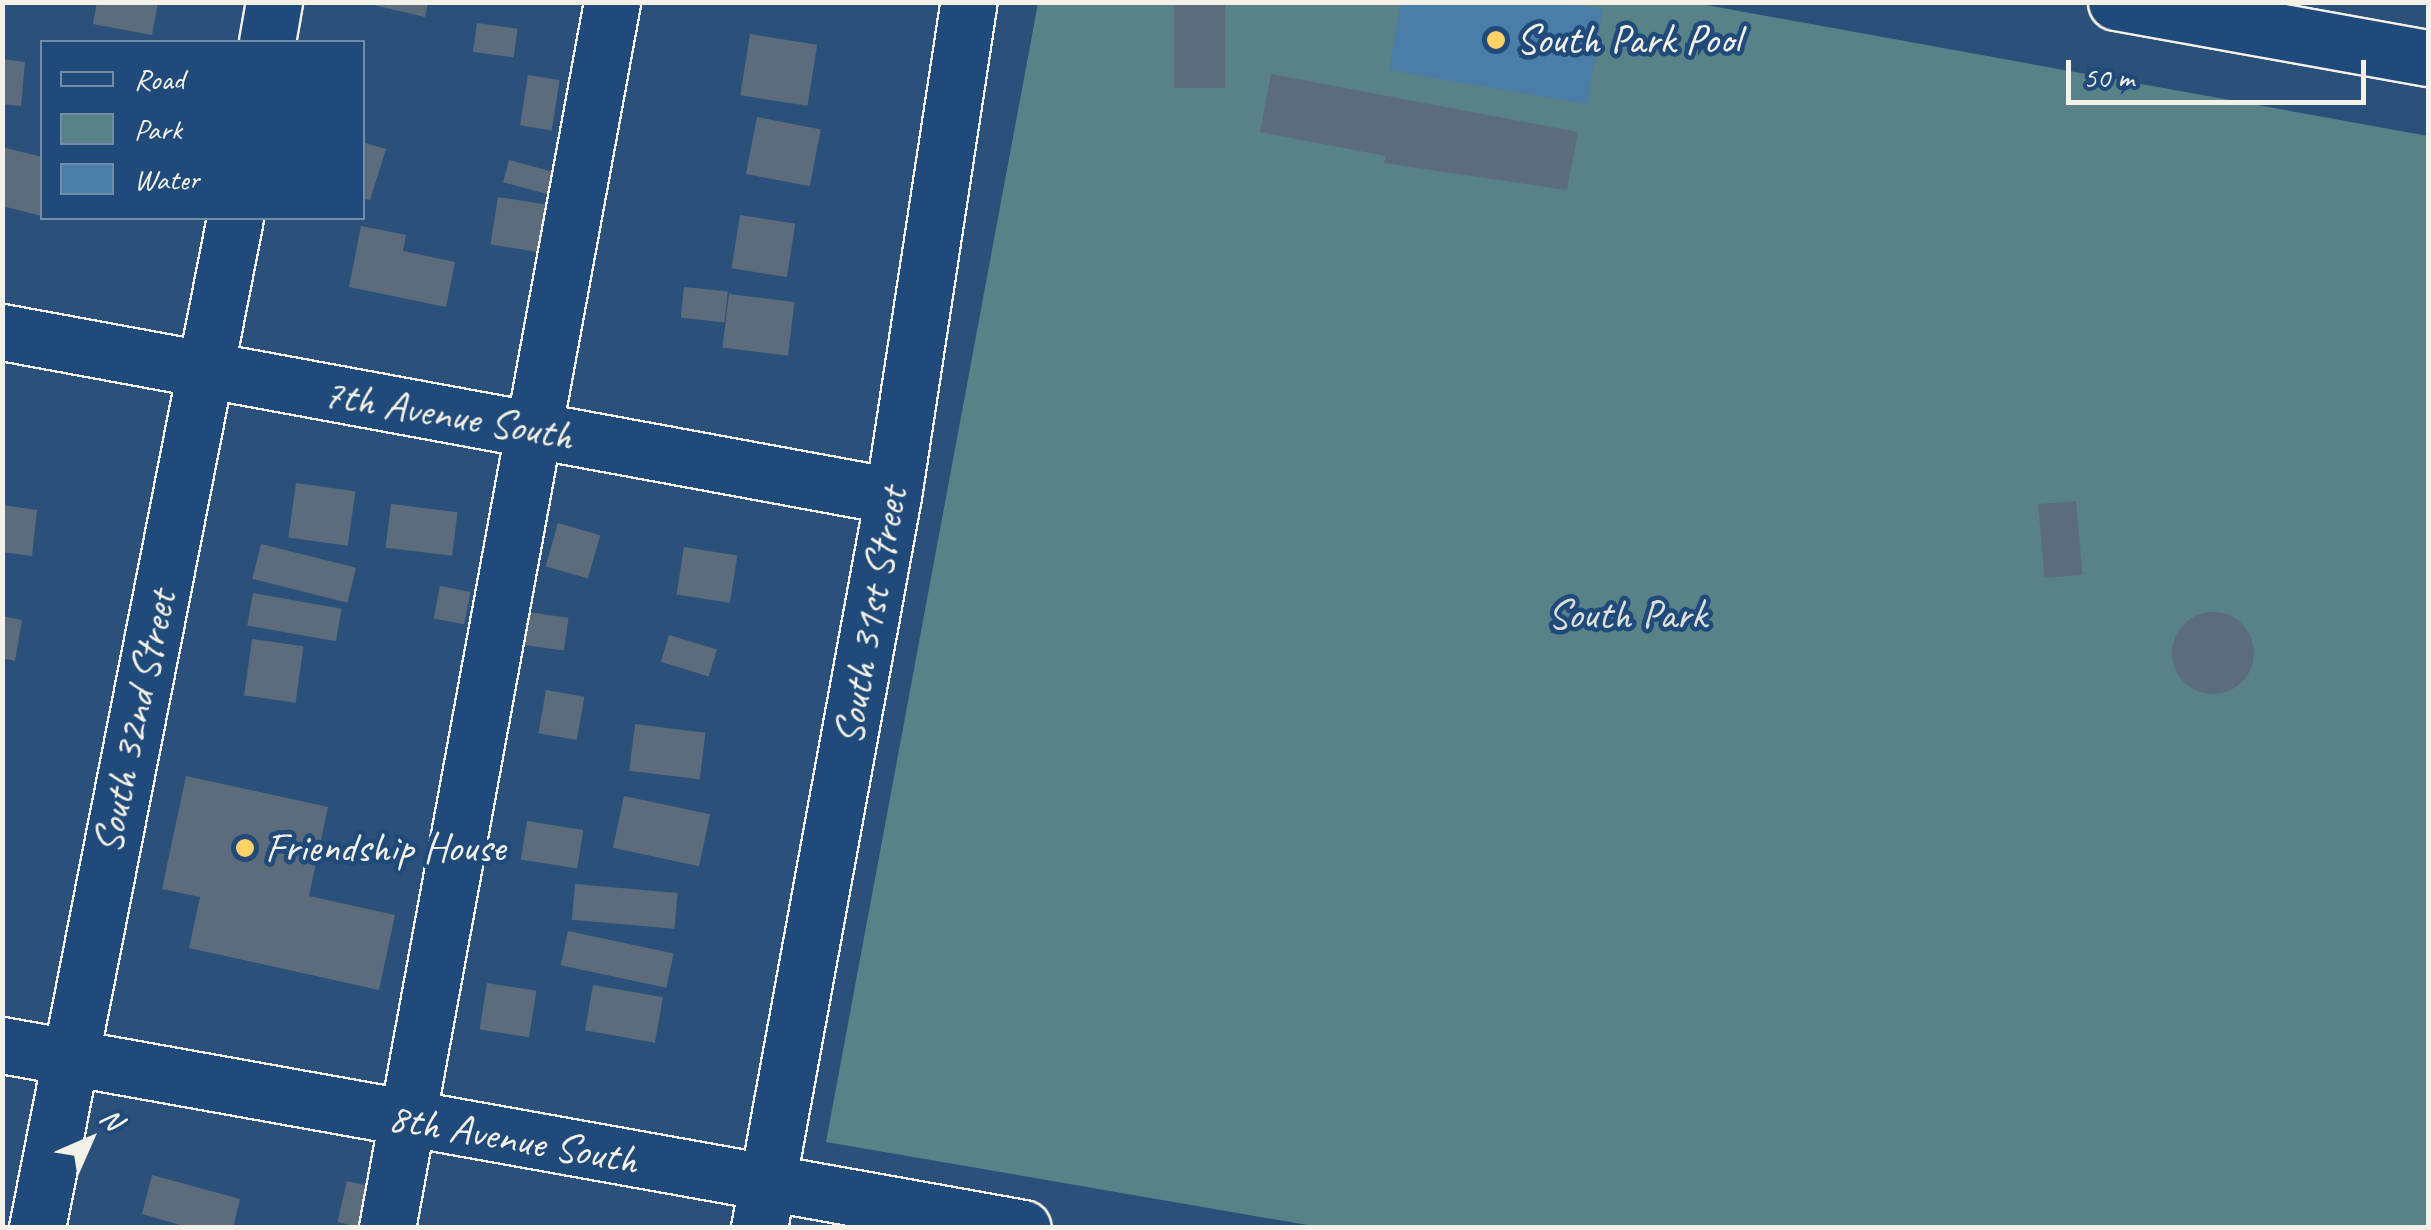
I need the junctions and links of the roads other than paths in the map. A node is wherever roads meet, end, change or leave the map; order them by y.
1 (274, 2) edge
2 (612, 2) edge
3 (969, 2) edge
4 (2116, 2) edge
5 (2399, 37) edge
6 (267, 40) edge
7 (235, 220) edge
8 (2, 332) edge
9 (207, 371) junction
10 (535, 430) junction
11 (894, 496) junction
12 (2, 1045) edge
13 (67, 1057) junction
14 (407, 1119) junction
15 (763, 1206) edge
16 (37, 1228) edge
17 (387, 1228) edge
18 (1024, 1228) edge

1 - 6 street
2 - 10 street
3 - 11 street, South 31st Street
4 - 5 street
7 - 9 street, South 32nd Street
8 - 9 street, 7th Avenue South
9 - 10 street, 7th Avenue South
9 - 13 street, South 32nd Street
10 - 11 street, 7th Avenue South
10 - 14 street
11 - 15 street, South 31st Street
12 - 13 street, 8th Avenue South
13 - 14 street, 8th Avenue South
13 - 16 street, South 32nd Street
14 - 15 street, 8th Avenue South
14 - 17 street
15 - 18 street, 8th Avenue South

